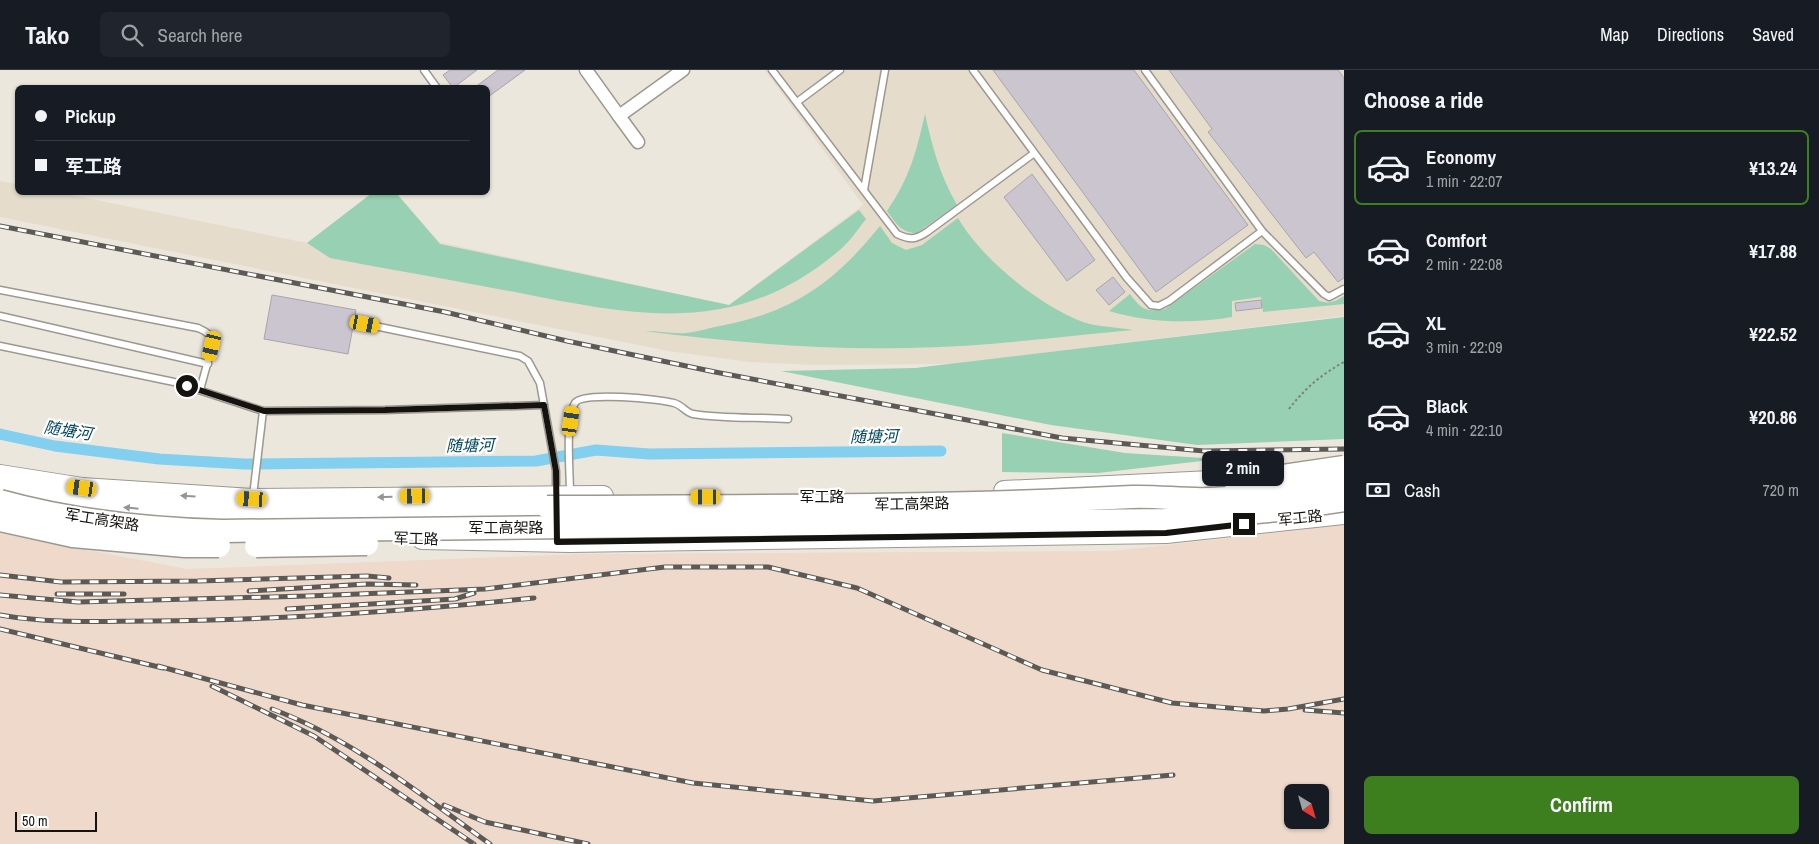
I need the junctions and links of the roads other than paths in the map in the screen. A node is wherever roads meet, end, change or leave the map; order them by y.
1 (424, 70) edge
2 (586, 70) edge
3 (683, 70) edge
4 (772, 70) edge
5 (840, 70) edge
6 (885, 70) edge
7 (973, 70) edge
8 (1145, 70) edge
9 (435, 85) edge
10 (797, 102) junction
11 (619, 116) junction
12 (638, 142) dead end
13 (1034, 154) junction
14 (864, 190) junction
15 (1262, 231) junction
16 (0, 290) edge
17 (1344, 290) edge
18 (0, 316) edge
19 (365, 324) dead end
20 (0, 346) edge
21 (208, 364) junction
22 (200, 390) junction
23 (544, 405) junction
24 (264, 411) junction
25 (788, 419) dead end
26 (1344, 467) edge
27 (1344, 471) edge
28 (0, 475) edge
29 (1344, 484) edge
30 (0, 487) edge
31 (1141, 496) junction
32 (252, 499) junction
33 (1344, 500) edge
34 (0, 501) edge
35 (563, 505) junction
36 (0, 511) edge
37 (1344, 514) edge
38 (0, 520) edge
39 (628, 528) junction

1 - 9 lane
2 - 11 street
3 - 11 street
4 - 10 lane
5 - 10 lane
6 - 14 lane
7 - 13 lane
8 - 15 lane
10 - 14 lane
11 - 12 street
13 - 14 lane
13 - 15 lane
15 - 17 lane
16 - 21 lane
18 - 21 lane
19 - 23 lane
20 - 22 lane
21 - 22 lane
22 - 24 lane
23 - 24 lane
23 - 35 lane
24 - 32 lane
25 - 35 lane
26 - 31 highway, bridge
27 - 35 main road, 军工路
32 -> 28 main road, 军工路
29 - 31 highway, 军工高架路, bridge
31 -> 30 highway, 军工高架路, bridge
35 -> 32 main road, 军工路
33 - 39 highway, 军工高架路, bridge
34 - 39 highway, 军工高架路, bridge
36 - 37 main road, 军工路
38 - 39 highway, bridge

